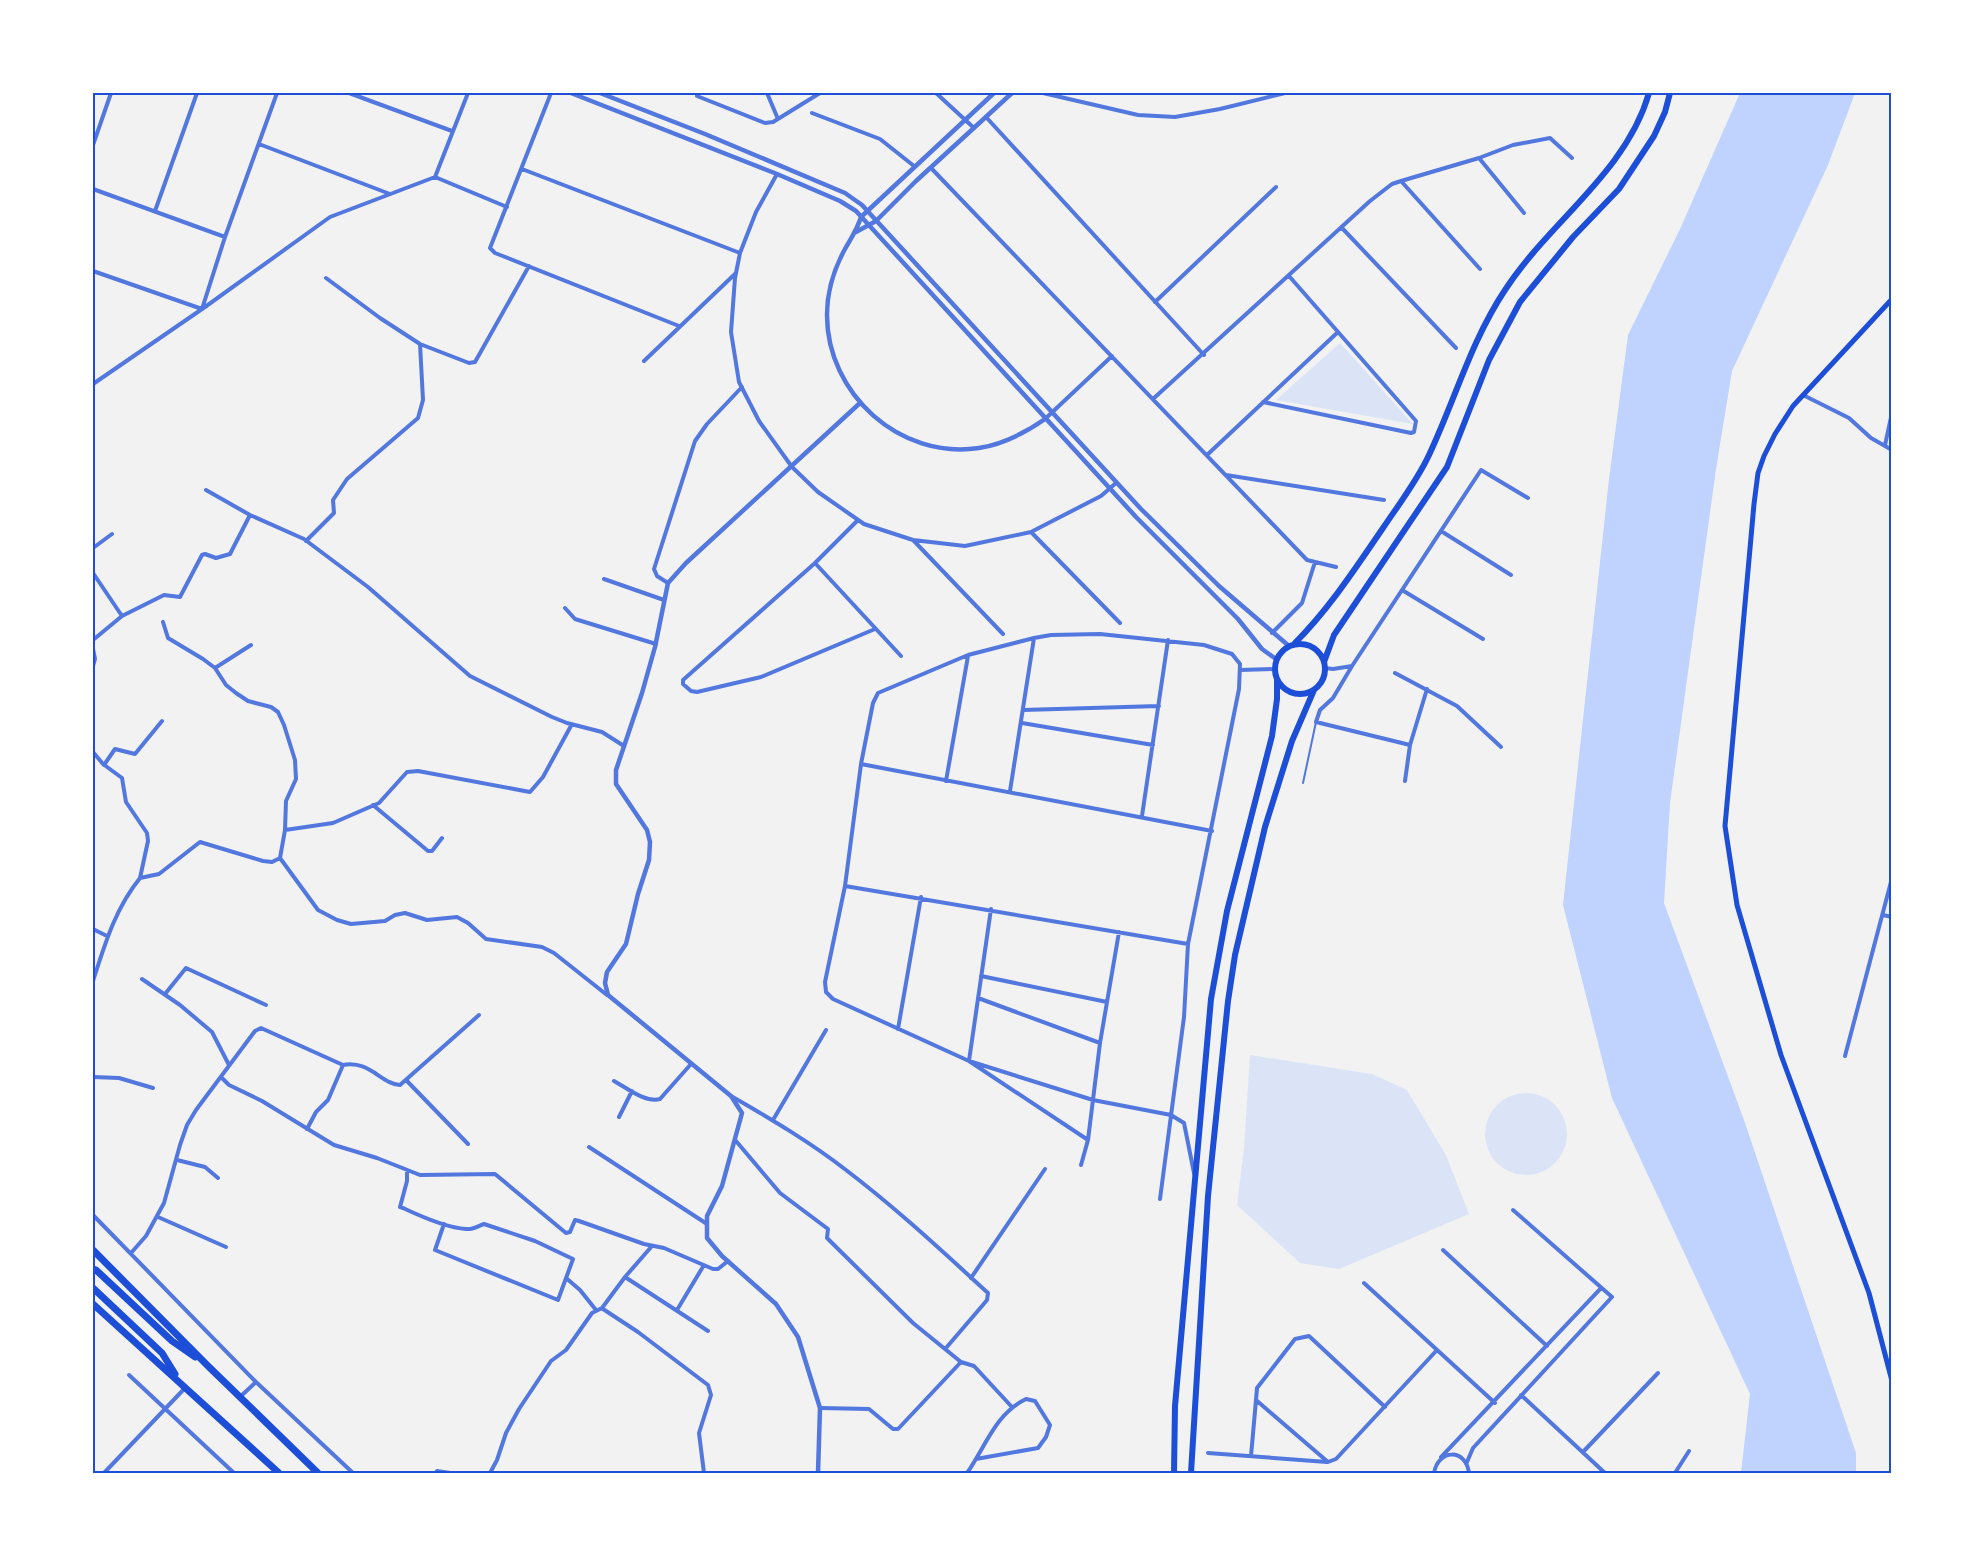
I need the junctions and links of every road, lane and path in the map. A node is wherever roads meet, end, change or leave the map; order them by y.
1 (111, 93) edge
2 (197, 93) edge
3 (277, 93) edge
4 (349, 93) edge
5 (468, 93) edge
6 (551, 93) edge
7 (571, 93) edge
8 (600, 93) edge
9 (767, 93) edge
10 (820, 93) edge
11 (936, 93) edge
12 (994, 93) edge
13 (1012, 93) edge
14 (1043, 93) edge
15 (1285, 93) edge
16 (1649, 93) edge
17 (1670, 93) edge
18 (697, 96) dead end
19 (812, 113) dead end
20 (986, 117) junction
21 (778, 119) junction
22 (966, 120) junction
23 (974, 128) junction
24 (452, 131) junction
25 (259, 144) junction
26 (93, 145) edge
27 (1479, 158) junction
28 (1572, 158) dead end
29 (914, 166) junction
30 (931, 168) junction
31 (522, 169) junction
32 (777, 174) junction
33 (435, 177) junction
34 (1401, 181) junction
35 (1276, 187) dead end
36 (93, 189) edge
37 (391, 194) junction
38 (507, 207) junction
39 (155, 211) junction
40 (868, 211) junction
41 (1524, 213) dead end
42 (861, 217) junction
43 (876, 221) junction
44 (870, 226) junction
45 (1342, 228) junction
46 (856, 232) junction
47 (225, 237) junction
48 (740, 253) junction
49 (529, 266) junction
50 (1480, 269) dead end
51 (93, 271) edge
52 (736, 273) junction
53 (1288, 275) junction
54 (326, 278) dead end
55 (1892, 298) edge
56 (1155, 302) junction
57 (202, 309) junction
58 (680, 326) junction
59 (1338, 332) junction
60 (420, 344) junction
61 (1456, 348) dead end
62 (1204, 355) junction
63 (1112, 357) junction
64 (644, 361) dead end
65 (93, 384) edge
66 (742, 387) junction
67 (1803, 395) junction
68 (1153, 399) junction
69 (1263, 402) junction
70 (860, 404) junction
71 (1052, 413) junction
72 (1892, 413) edge
73 (1045, 419) junction
74 (1885, 445) junction
75 (1892, 450) edge
76 (1207, 455) junction
77 (792, 467) junction
78 (1226, 475) junction
79 (1116, 483) junction
80 (1110, 489) junction
81 (206, 490) dead end
82 (1528, 498) dead end
83 (1384, 500) dead end
84 (250, 515) junction
85 (858, 520) junction
86 (1441, 531) junction
87 (1031, 532) junction
88 (112, 534) dead end
89 (913, 540) junction
90 (306, 541) junction
91 (93, 548) edge
92 (1315, 562) junction
93 (815, 563) junction
94 (1336, 567) dead end
95 (93, 573) edge
96 (1511, 575) dead end
97 (604, 579) dead end
98 (668, 583) junction
99 (1402, 590) junction
100 (664, 600) junction
101 (565, 608) dead end
102 (122, 616) junction
103 (163, 622) dead end
104 (1120, 623) dead end
105 (875, 629) junction
106 (1272, 633) junction
107 (1003, 634) dead end
108 (1034, 638) junction
109 (1482, 639) dead end
110 (93, 640) edge
111 (1168, 640) junction
112 (656, 644) junction
113 (251, 645) dead end
114 (1292, 645) junction
115 (93, 649) edge
116 (901, 656) dead end
117 (968, 656) junction
118 (1276, 659) junction
119 (1325, 665) junction
120 (93, 666) edge
121 (1352, 666) junction
122 (215, 668) junction
123 (1275, 669) junction
124 (1240, 670) junction
125 (1395, 673) dead end
126 (1277, 679) junction
127 (1428, 689) junction
128 (1314, 690) junction
129 (1160, 706) junction
130 (1023, 710) junction
131 (162, 721) dead end
132 (1316, 722) junction
133 (1022, 723) junction
134 (572, 724) junction
135 (1152, 745) junction
136 (1410, 745) junction
137 (624, 746) junction
138 (1501, 747) dead end
139 (93, 752) edge
140 (861, 764) junction
141 (104, 765) junction
142 (1405, 780) dead end
143 (946, 781) junction
144 (1303, 783) dead end
145 (1010, 791) junction
146 (373, 805) junction
147 (1142, 816) junction
148 (285, 830) junction
149 (1212, 831) junction
150 (442, 838) dead end
151 (280, 858) junction
152 (140, 878) junction
153 (1892, 878) edge
154 (845, 886) junction
155 (921, 897) junction
156 (991, 909) junction
157 (1883, 915) junction
158 (1892, 917) edge
159 (93, 929) edge
160 (1119, 932) junction
161 (107, 936) junction
162 (1188, 944) junction
163 (981, 976) junction
164 (142, 980) dead end
165 (93, 981) edge
166 (165, 995) junction
167 (608, 995) junction
168 (978, 998) junction
169 (1107, 1002) junction
170 (266, 1005) dead end
171 (479, 1015) dead end
172 (898, 1029) junction
173 (826, 1030) dead end
174 (1100, 1043) junction
175 (1845, 1056) dead end
176 (969, 1061) junction
177 (691, 1064) junction
178 (229, 1065) junction
179 (343, 1065) junction
180 (93, 1077) edge
181 (221, 1077) junction
182 (406, 1080) junction
183 (614, 1081) dead end
184 (153, 1088) dead end
185 (632, 1091) junction
186 (731, 1096) junction
187 (1093, 1101) junction
188 (1171, 1115) junction
189 (619, 1117) dead end
190 (773, 1120) junction
191 (307, 1129) junction
192 (1088, 1140) junction
193 (736, 1141) junction
194 (468, 1144) dead end
195 (590, 1147) dead end
196 (177, 1160) junction
197 (1081, 1165) dead end
198 (1045, 1169) dead end
199 (407, 1170) junction
200 (218, 1178) dead end
201 (1194, 1178) junction
202 (1160, 1199) dead end
203 (1513, 1210) dead end
204 (93, 1215) edge
205 (158, 1216) junction
206 (444, 1224) junction
207 (707, 1224) junction
208 (652, 1246) junction
209 (226, 1247) dead end
210 (93, 1250) edge
211 (1443, 1250) dead end
212 (131, 1253) junction
213 (728, 1261) junction
214 (704, 1265) junction
215 (93, 1269) edge
216 (625, 1277) junction
217 (566, 1278) junction
218 (971, 1278) junction
219 (1364, 1283) dead end
220 (93, 1288) edge
221 (1602, 1288) junction
222 (93, 1304) edge
223 (602, 1308) junction
224 (596, 1310) junction
225 (677, 1310) junction
226 (708, 1331) dead end
227 (1547, 1346) junction
228 (946, 1348) junction
229 (1437, 1350) junction
230 (961, 1362) junction
231 (208, 1366) junction
232 (1658, 1373) dead end
233 (129, 1376) dead end
234 (1892, 1381) edge
235 (256, 1382) junction
236 (183, 1386) junction
237 (1521, 1395) junction
238 (240, 1397) junction
239 (1256, 1400) junction
240 (1495, 1402) junction
241 (1011, 1406) junction
242 (1385, 1407) junction
243 (165, 1408) junction
244 (820, 1408) junction
245 (1689, 1451) dead end
246 (1583, 1452) junction
247 (1208, 1453) dead end
248 (1251, 1456) junction
249 (1441, 1457) junction
250 (976, 1459) junction
251 (1328, 1462) junction
252 (1467, 1462) junction
253 (104, 1473) edge
254 (234, 1473) edge
255 (279, 1473) edge
256 (318, 1473) edge
257 (353, 1473) edge
258 (436, 1473) edge
259 (450, 1473) edge
260 (490, 1473) edge
261 (704, 1473) edge
262 (819, 1473) edge
263 (968, 1473) edge
264 (1174, 1473) edge
265 (1191, 1473) edge
266 (1432, 1473) edge
267 (1469, 1473) edge
268 (1605, 1473) edge
269 (1675, 1473) edge

1 - 26 street
2 - 39 street
3 - 25 street
4 - 24 street
5 - 24 street
6 - 31 street
7 - 32 street
8 - 40 street
9 - 21 street
10 - 21 street
11 - 22 street
12 - 22 street
13 - 20 street
14 - 15 street
16 - 114 main road
17 - 119 main road
18 - 21 street
19 - 29 street
20 - 23 street
20 - 56 street
22 - 23 street
22 - 29 street
23 - 30 street
24 - 33 street
25 - 37 street
25 - 47 street
27 - 28 street
27 - 34 street
27 - 41 street
29 - 40 street
30 - 43 street
30 - 63 street
31 - 38 street
31 - 48 street
32 - 42 street
32 - 48 street
33 - 37 street
33 - 38 street
34 - 45 street
34 - 50 street
35 - 56 street
36 - 39 street
37 - 57 street
38 - 49 street
39 - 47 street
40 - 42 street
40 - 43 street
42 - 44 street
42 - 46 street
43 - 44 street
43 - 71 street
44 - 46 street
44 - 73 street
45 - 53 street
45 - 61 street
46 - 70 street
47 - 57 street
48 - 52 street
49 - 58 street
49 - 60 street
51 - 57 street
52 - 58 street
52 - 66 street
53 - 59 street
53 - 62 street
54 - 60 street
55 - 67 main road
56 - 62 street
57 - 65 street
58 - 64 street
59 - 69 street
59 - 69 street
60 - 90 street
62 - 68 street
63 - 68 street
63 - 71 street
66 - 77 street
66 - 98 street
67 - 74 street
67 - 234 main road
68 - 76 street
69 - 76 street
70 - 73 street
70 - 77 street
71 - 73 street
71 - 79 street
72 - 74 street
73 - 80 street
74 - 75 street
76 - 78 street
77 - 85 street
77 - 98 street
78 - 83 street
78 - 92 street
79 - 80 street
79 - 106 street
80 - 87 street
80 - 118 street
81 - 84 street
82 - 86 street
84 - 90 street
84 - 102 street
85 - 89 street
85 - 93 street
86 - 96 street
86 - 99 street
87 - 89 street
87 - 104 street
88 - 91 street
89 - 107 street
90 - 134 street
92 - 94 street
92 - 106 street
93 - 105 street
93 - 105 street
95 - 102 street
97 - 100 street
98 - 100 street
99 - 109 street
99 - 121 street
100 - 112 street
101 - 112 street
102 - 110 street
103 - 122 street
105 - 116 street
106 - 114 street
108 - 111 street
108 - 117 street
108 - 130 street
111 - 124 street
111 - 129 street
112 - 137 street
113 - 122 street
114 - 118 main road
114 - 119 main road
115 - 120 street
117 - 140 street
117 - 143 street
118 - 123 main road
119 - 121 street
119 - 128 main road
121 - 132 street
122 - 148 street
123 - 124 street
123 - 126 main road
124 - 149 street
125 - 127 street
126 - 128 main road
126 - 201 main road
127 - 136 street
127 - 138 street
128 - 265 main road
129 - 130 street
129 - 135 street
130 - 133 street
131 - 141 street
132 - 136 street
132 - 144 lane
133 - 135 street
133 - 145 street
134 - 137 street
134 - 146 street
135 - 147 street
136 - 142 street
137 - 167 street
139 - 141 street
140 - 143 street
140 - 154 street
141 - 152 street
143 - 145 street
145 - 147 street
146 - 148 street
146 - 150 street
147 - 149 street
148 - 151 street
149 - 162 street
151 - 152 street
151 - 167 street
152 - 161 street
153 - 157 street
154 - 155 street
154 - 172 street
155 - 156 street
155 - 172 street
156 - 160 street
156 - 163 street
157 - 158 street
157 - 175 street
159 - 161 street
160 - 162 street
160 - 169 street
161 - 165 street
162 - 188 street
163 - 168 street
163 - 169 street
164 - 166 street
166 - 170 street
166 - 178 street
167 - 177 street
168 - 174 street
168 - 176 street
169 - 174 street
171 - 182 street
172 - 176 street
173 - 190 street
174 - 187 street
176 - 187 street
176 - 192 street
177 - 185 street
177 - 186 street
178 - 179 street
178 - 181 street
179 - 182 street
179 - 191 street
180 - 184 street
181 - 191 street
181 - 196 street
182 - 194 street
183 - 185 street
185 - 189 street
186 - 190 street
186 - 193 street
187 - 188 street
187 - 192 street
188 - 201 street
188 - 202 street
190 - 218 street
191 - 199 street
192 - 197 street
193 - 207 street
193 - 228 street
195 - 207 street
196 - 200 street
196 - 205 street
198 - 218 street
199 - 206 street
199 - 208 street
201 - 264 main road
203 - 221 street
204 - 212 street
205 - 209 street
205 - 212 street
206 - 217 street
206 - 217 street
207 - 213 street
208 - 214 street
208 - 216 street
210 - 231 highway
211 - 227 street
212 - 235 street
213 - 214 street
213 - 244 street
214 - 225 street
215 - 231 highway
216 - 223 street
216 - 225 street
217 - 224 street
218 - 228 street
219 - 229 street
220 - 236 highway
221 - 227 street
221 - 237 street
222 - 236 highway
223 - 224 street
223 - 261 street
224 - 260 street
225 - 226 street
227 - 240 street
228 - 230 street
229 - 240 street
229 - 242 street
230 - 241 street
230 - 244 street
231 - 238 highway
232 - 246 street
233 - 243 street
235 - 238 street
235 - 257 street
236 - 243 street
236 - 255 highway
237 - 246 street
237 - 252 street
238 - 256 highway
239 - 242 street
239 - 248 street
239 - 251 street
240 - 249 street
241 - 250 street
241 - 250 street
242 - 251 street
243 - 253 street
243 - 254 street
244 - 262 street
245 - 269 street
246 - 268 street
247 - 248 street
248 - 251 street
249 - 252 street
249 - 266 street
250 - 263 street
252 - 267 street
258 - 259 street

